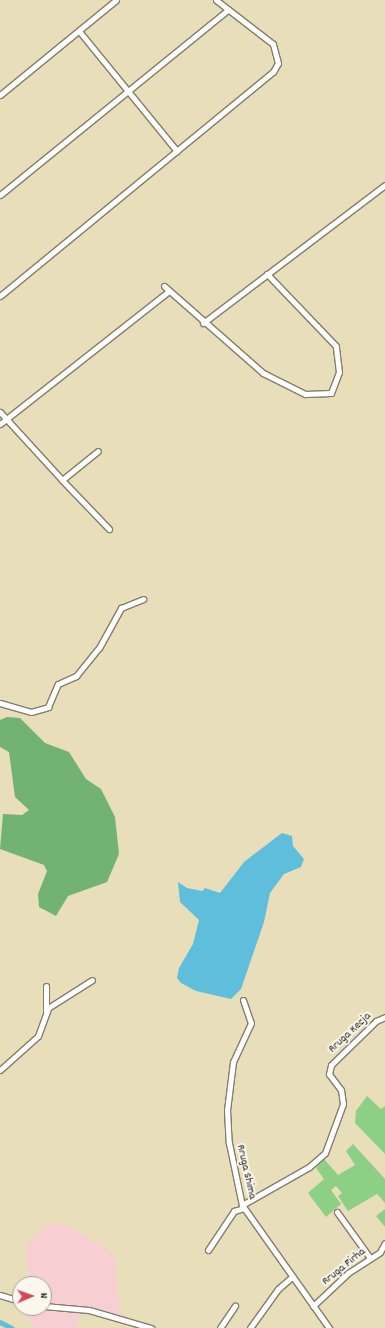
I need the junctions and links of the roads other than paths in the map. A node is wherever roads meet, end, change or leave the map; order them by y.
1 (116, 0) edge
2 (216, 0) edge
3 (228, 10) junction
4 (78, 31) junction
5 (128, 91) junction
6 (0, 95) edge
7 (177, 151) junction
8 (385, 185) edge
9 (0, 195) edge
10 (267, 274) junction
11 (164, 286) dead end
12 (169, 291) junction
13 (1, 293) edge
14 (203, 323) junction
15 (0, 412) edge
16 (6, 419) junction
17 (0, 424) edge
18 (98, 451) dead end
19 (62, 480) junction
20 (109, 529) dead end
21 (143, 599) dead end
22 (0, 703) edge
23 (92, 980) dead end
24 (46, 986) dead end
25 (243, 1000) dead end
26 (46, 1012) junction
27 (385, 1017) edge
28 (0, 1070) edge
29 (243, 1206) junction
30 (337, 1212) dead end
31 (385, 1243) edge
32 (208, 1250) dead end
33 (370, 1258) junction
34 (292, 1277) junction
35 (0, 1295) edge
36 (12, 1299) edge
37 (235, 1306) dead end
38 (313, 1306) junction
39 (52, 1307) edge
40 (151, 1328) edge
41 (220, 1328) edge
42 (250, 1328) edge
43 (329, 1328) edge

1 - 4 street
2 - 3 street
3 - 5 street
3 - 7 street
4 - 5 street
4 - 6 street
5 - 7 street
5 - 9 street
7 - 13 street
8 - 10 street
10 - 14 street
10 - 14 street
11 - 12 street
12 - 14 street
12 - 16 street
15 - 16 street
16 - 17 street
16 - 19 street
18 - 19 street
19 - 20 street
21 - 22 street
23 - 26 street
24 - 26 street
25 - 29 street, Rruga Shima
26 - 28 street
27 - 29 street, Rruga Kecja
29 - 32 street, Rruga Kecja
29 - 34 street, Rruga Shima
30 - 33 street
31 - 33 street, Rruga Firha
33 - 38 street, Rruga Firha
34 - 38 street, Rruga Shima
34 - 42 street
35 - 36 street
37 - 41 street
38 - 43 street, Rruga Shima
39 - 40 street

